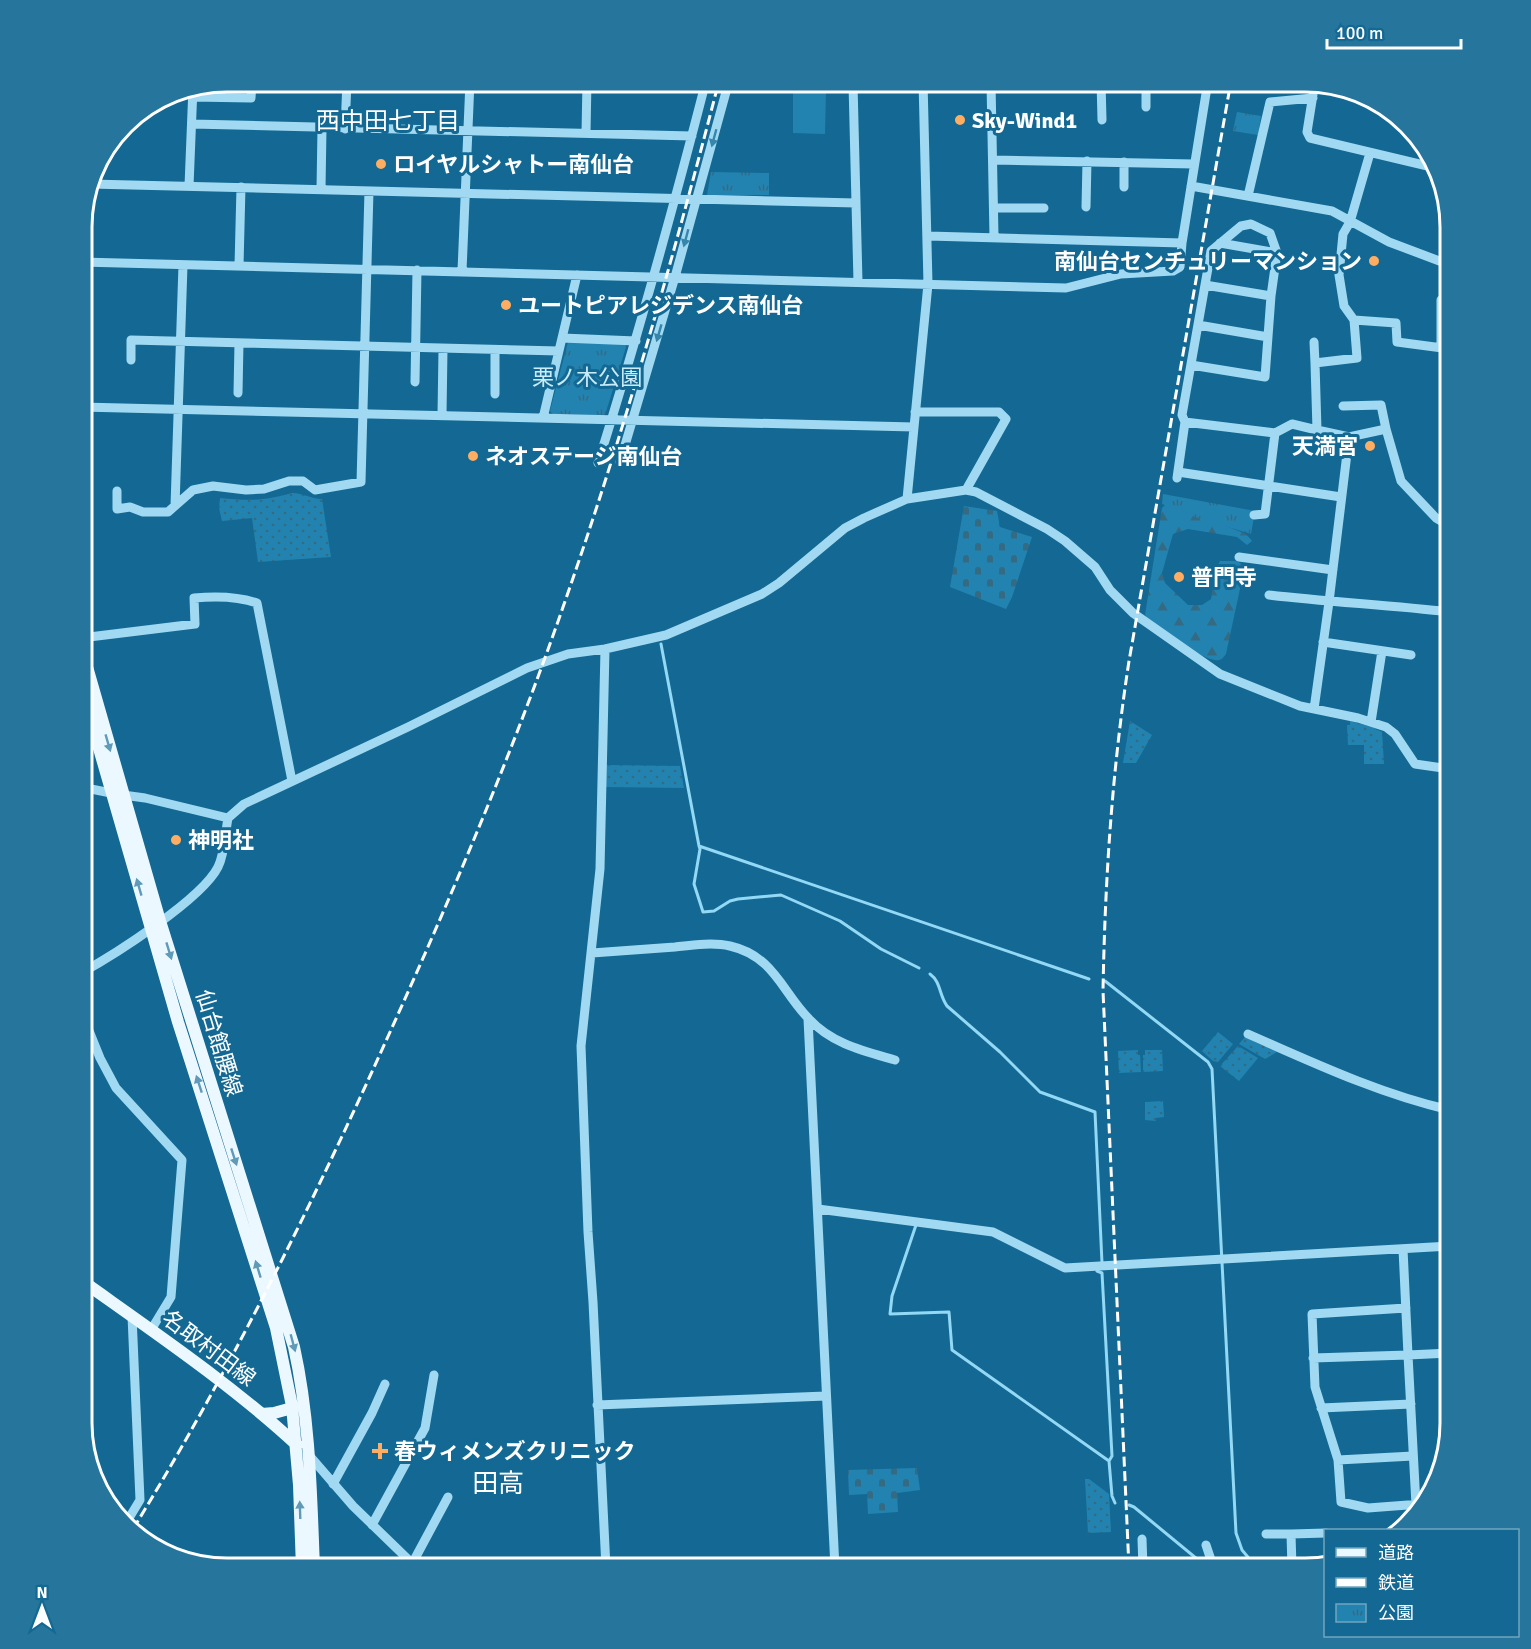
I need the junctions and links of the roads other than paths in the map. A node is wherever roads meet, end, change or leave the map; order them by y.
1 (251, 92) edge
2 (347, 92) edge
3 (470, 92) edge
4 (587, 92) edge
5 (703, 92) edge
6 (726, 92) edge
7 (853, 92) edge
8 (923, 92) edge
9 (991, 92) edge
10 (1101, 92) edge
11 (1146, 92) edge
12 (1206, 92) edge
13 (1314, 92) edge
14 (207, 93) edge
15 (193, 96) edge
16 (1313, 98) junction
17 (1146, 107) dead end
18 (1102, 120) dead end
19 (192, 124) junction
20 (322, 128) junction
21 (345, 129) junction
22 (468, 131) junction
23 (586, 133) junction
24 (692, 136) junction
25 (1370, 153) junction
26 (993, 160) junction
27 (1087, 160) junction
28 (1124, 162) junction
29 (1194, 164) junction
30 (1425, 166) edge
31 (99, 184) edge
32 (189, 186) junction
33 (1191, 186) junction
34 (241, 187) junction
35 (1124, 187) dead end
36 (321, 189) junction
37 (369, 191) junction
38 (465, 193) junction
39 (1248, 196) junction
40 (676, 199) junction
41 (697, 200) junction
42 (856, 203) junction
43 (1086, 207) dead end
44 (994, 208) junction
45 (1044, 208) dead end
46 (1350, 222) junction
47 (928, 236) junction
48 (994, 237) junction
49 (1182, 243) junction
50 (1220, 243) junction
51 (1277, 253) junction
52 (1440, 261) edge
53 (92, 262) edge
54 (183, 265) junction
55 (239, 266) junction
56 (368, 270) junction
57 (417, 270) junction
58 (462, 271) junction
59 (577, 275) junction
60 (654, 277) junction
61 (675, 277) junction
62 (858, 282) junction
63 (928, 284) junction
64 (1205, 285) junction
65 (1271, 296) junction
66 (1354, 320) junction
67 (1198, 325) junction
68 (1268, 337) junction
69 (562, 338) junction
70 (180, 341) junction
71 (636, 341) junction
72 (1314, 342) dead end
73 (240, 344) junction
74 (365, 346) junction
75 (1440, 347) edge
76 (416, 348) junction
77 (443, 349) junction
78 (495, 350) junction
79 (559, 351) junction
80 (130, 360) dead end
81 (1315, 363) junction
82 (1191, 365) junction
83 (415, 382) dead end
84 (238, 393) dead end
85 (495, 394) dead end
86 (1343, 406) dead end
87 (92, 407) edge
88 (177, 409) junction
89 (915, 412) junction
90 (362, 414) junction
91 (442, 415) junction
92 (543, 418) junction
93 (612, 420) junction
94 (633, 420) junction
95 (1185, 422) junction
96 (914, 427) junction
97 (1386, 429) junction
98 (1317, 430) junction
99 (1275, 433) junction
100 (1349, 437) junction
101 (620, 462) dead end
102 (598, 463) dead end
103 (1269, 487) junction
104 (966, 490) junction
105 (117, 491) dead end
106 (1341, 497) junction
107 (907, 499) junction
108 (175, 506) junction
109 (1254, 514) dead end
110 (1440, 520) edge
111 (1239, 557) dead end
112 (1333, 570) junction
113 (1269, 595) dead end
114 (1329, 602) junction
115 (1440, 611) edge
116 (92, 637) edge
117 (1323, 642) junction
118 (605, 649) junction
119 (1382, 651) junction
120 (1411, 655) dead end
121 (92, 691) edge
122 (1314, 710) junction
123 (92, 719) edge
124 (1371, 722) junction
125 (1440, 768) edge
126 (292, 781) junction
127 (92, 789) edge
128 (117, 794) junction
129 (228, 818) junction
130 (155, 925) junction
131 (592, 953) junction
132 (92, 966) edge
133 (808, 1019) junction
134 (1248, 1034) dead end
135 (92, 1038) edge
136 (895, 1060) dead end
137 (1440, 1108) edge
138 (818, 1209) junction
139 (1440, 1247) edge
140 (1403, 1249) junction
141 (92, 1288) edge
142 (1406, 1308) junction
143 (132, 1316) junction
144 (151, 1330) junction
145 (1440, 1353) edge
146 (1408, 1355) junction
147 (1313, 1358) junction
148 (434, 1375) dead end
149 (384, 1384) dead end
150 (826, 1395) junction
151 (1411, 1404) junction
152 (597, 1405) junction
153 (292, 1408) junction
154 (1321, 1408) junction
155 (262, 1414) junction
156 (296, 1444) junction
157 (308, 1454) junction
158 (1413, 1456) junction
159 (1338, 1460) junction
160 (333, 1484) junction
161 (448, 1497) dead end
162 (1417, 1497) edge
163 (1412, 1504) edge
164 (130, 1517) edge
165 (372, 1525) junction
166 (1324, 1533) edge
167 (1266, 1534) dead end
168 (1291, 1534) junction
169 (1142, 1539) dead end
170 (1206, 1545) dead end
171 (302, 1558) edge
172 (314, 1558) edge
173 (407, 1558) edge
174 (419, 1558) edge
175 (605, 1558) edge
176 (834, 1558) edge
177 (1143, 1558) edge
178 (1210, 1558) edge
179 (1292, 1558) edge

1 - 14 street
2 - 21 street
3 - 22 street
4 - 23 street
5 - 24 street
6 -> 41 street
7 - 42 street
8 - 47 street
9 - 26 street
10 - 18 street
11 - 17 street
12 - 29 street
13 - 16 street
15 - 19 street
16 - 25 street
16 - 39 street
19 - 20 street
19 - 32 street
20 - 21 street
20 - 36 street
21 - 22 street
22 - 23 street
22 - 38 street
23 - 24 street
24 - 40 street
25 - 30 street
25 - 46 street
26 - 27 street
26 - 44 street
27 - 28 street
27 - 43 street
28 - 29 street
28 - 35 street
29 - 33 street
31 - 32 street
32 - 34 street
33 - 39 street
33 - 49 street
34 - 36 street
34 - 55 street
36 - 37 street
37 - 38 street
37 - 56 street
38 - 40 street
38 - 58 street
39 - 46 street
40 - 41 street
40 - 60 street
41 - 42 street
41 -> 61 street
42 - 62 street
44 - 45 street
44 - 48 street
46 - 52 street
46 - 66 street
47 - 48 street
47 - 63 street
48 - 49 street
49 - 63 street
50 - 51 street
50 - 51 street
50 - 64 street
51 - 65 street
53 - 54 street
54 - 55 street
54 - 70 street
55 - 56 street
56 - 57 street
56 - 74 street
57 - 58 street
57 - 76 street
58 - 59 street
59 - 60 street
59 - 69 street
60 - 61 street
60 - 71 street
61 - 62 street
61 -> 94 street
62 - 63 street
63 - 89 street
64 - 65 street
64 - 67 street
65 - 68 street
66 - 75 street
66 - 81 street
67 - 68 street
67 - 82 street
68 - 82 street
69 - 71 street
69 - 79 street
70 - 73 street
70 - 80 street
70 - 88 street
71 - 93 street
72 - 81 street
73 - 74 street
73 - 84 street
74 - 76 street
74 - 90 street
76 - 77 street
76 - 83 street
77 - 78 street
77 - 91 street
78 - 79 street
78 - 85 street
79 - 92 street
81 - 98 street
82 - 95 street
86 - 97 street
87 - 88 street
88 - 90 street
88 - 108 street
89 - 96 street
89 - 104 street
90 - 91 street
90 - 108 street
91 - 92 street
92 - 93 street
93 - 94 street
93 - 102 street
94 - 96 street
94 - 101 street
95 - 99 street
95 - 103 street
96 - 107 street
97 - 100 street
97 - 110 street
98 - 99 street
98 - 100 street
99 - 103 street
100 - 106 street
103 - 106 street
103 - 109 street
104 - 107 street
104 - 122 street
105 - 108 street
106 - 112 street
107 - 118 street
111 - 112 street
112 - 114 street
113 - 114 street
114 - 115 street
114 - 117 street
116 - 126 street
117 - 119 street
117 - 122 street
118 - 126 street
118 - 131 street
119 - 120 street
119 - 124 street
121 -> 128 main road, 仙台館腰線
122 - 124 street
123 - 128 main road, 仙台館腰線
124 - 125 street
126 - 129 street
127 - 128 street
128 - 129 street
128 - 130 main road, 仙台館腰線
129 - 130 street
130 - 132 street
153 -> 130 main road, 仙台館腰線
130 -> 157 main road, 仙台館腰線
131 - 133 street
131 - 152 street
133 - 136 street
133 - 138 street
134 - 137 street
135 - 144 street
138 - 140 street
138 - 150 street
139 - 140 street
140 - 142 street
141 - 143 main road, 名取村田線
142 - 146 street
142 - 147 street
143 - 144 main road, 名取村田線
143 - 164 street
144 - 155 main road, 名取村田線
145 - 146 street
146 - 147 street
146 - 151 street
147 - 154 street
148 - 165 street
149 - 160 street
150 - 152 street
150 - 176 street
151 - 154 street
151 - 158 street
152 - 175 street
153 - 155 main road
153 - 156 main road, 仙台館腰線
154 - 159 street
155 - 156 main road, 名取村田線
156 - 157 main road, 名取村田線
171 -> 156 main road, 仙台館腰線
157 - 160 street
157 - 172 main road, 仙台館腰線
158 - 159 street
158 - 162 street
159 - 163 street
160 - 165 street
161 - 174 street
165 - 173 street
166 - 168 street
167 - 168 street
168 - 179 street
169 - 177 street
170 - 178 street

